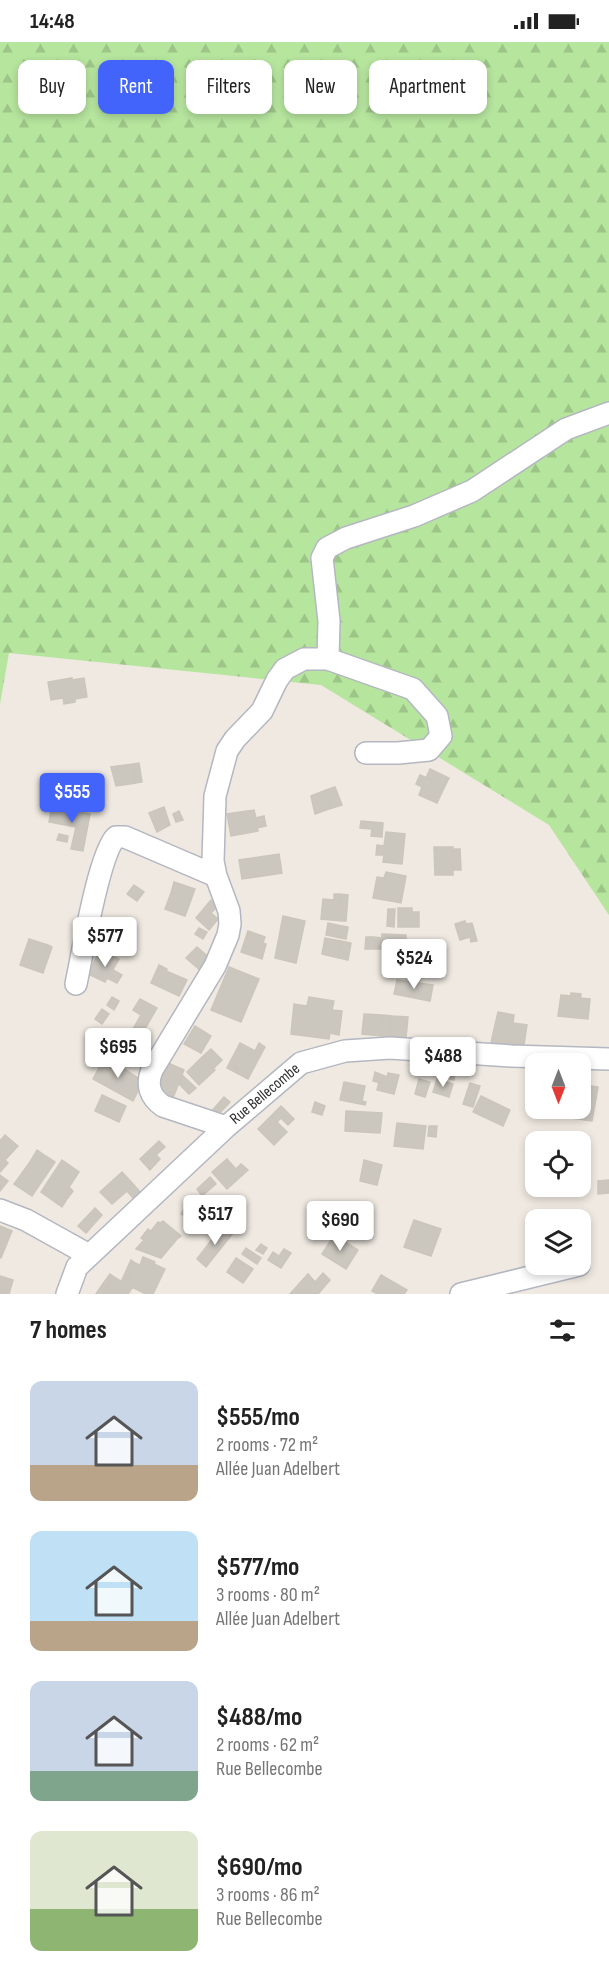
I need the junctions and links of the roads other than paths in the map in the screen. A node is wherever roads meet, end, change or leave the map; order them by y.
1 (609, 412) edge
2 (328, 659) junction
3 (366, 753) dead end
4 (216, 876) junction
5 (76, 984) dead end
6 (609, 1059) edge
7 (226, 1127) junction
8 (0, 1210) edge
9 (89, 1255) junction
10 (539, 1275) edge
11 (67, 1294) edge
12 (462, 1294) edge

1 - 2 street
2 - 3 street
2 - 4 street
4 - 5 street
4 - 7 street
6 - 7 street, Rue Bellecombe
7 - 9 street, Rue Bellecombe
8 - 9 street
9 - 11 street, Rue Bellecombe
10 - 12 street

